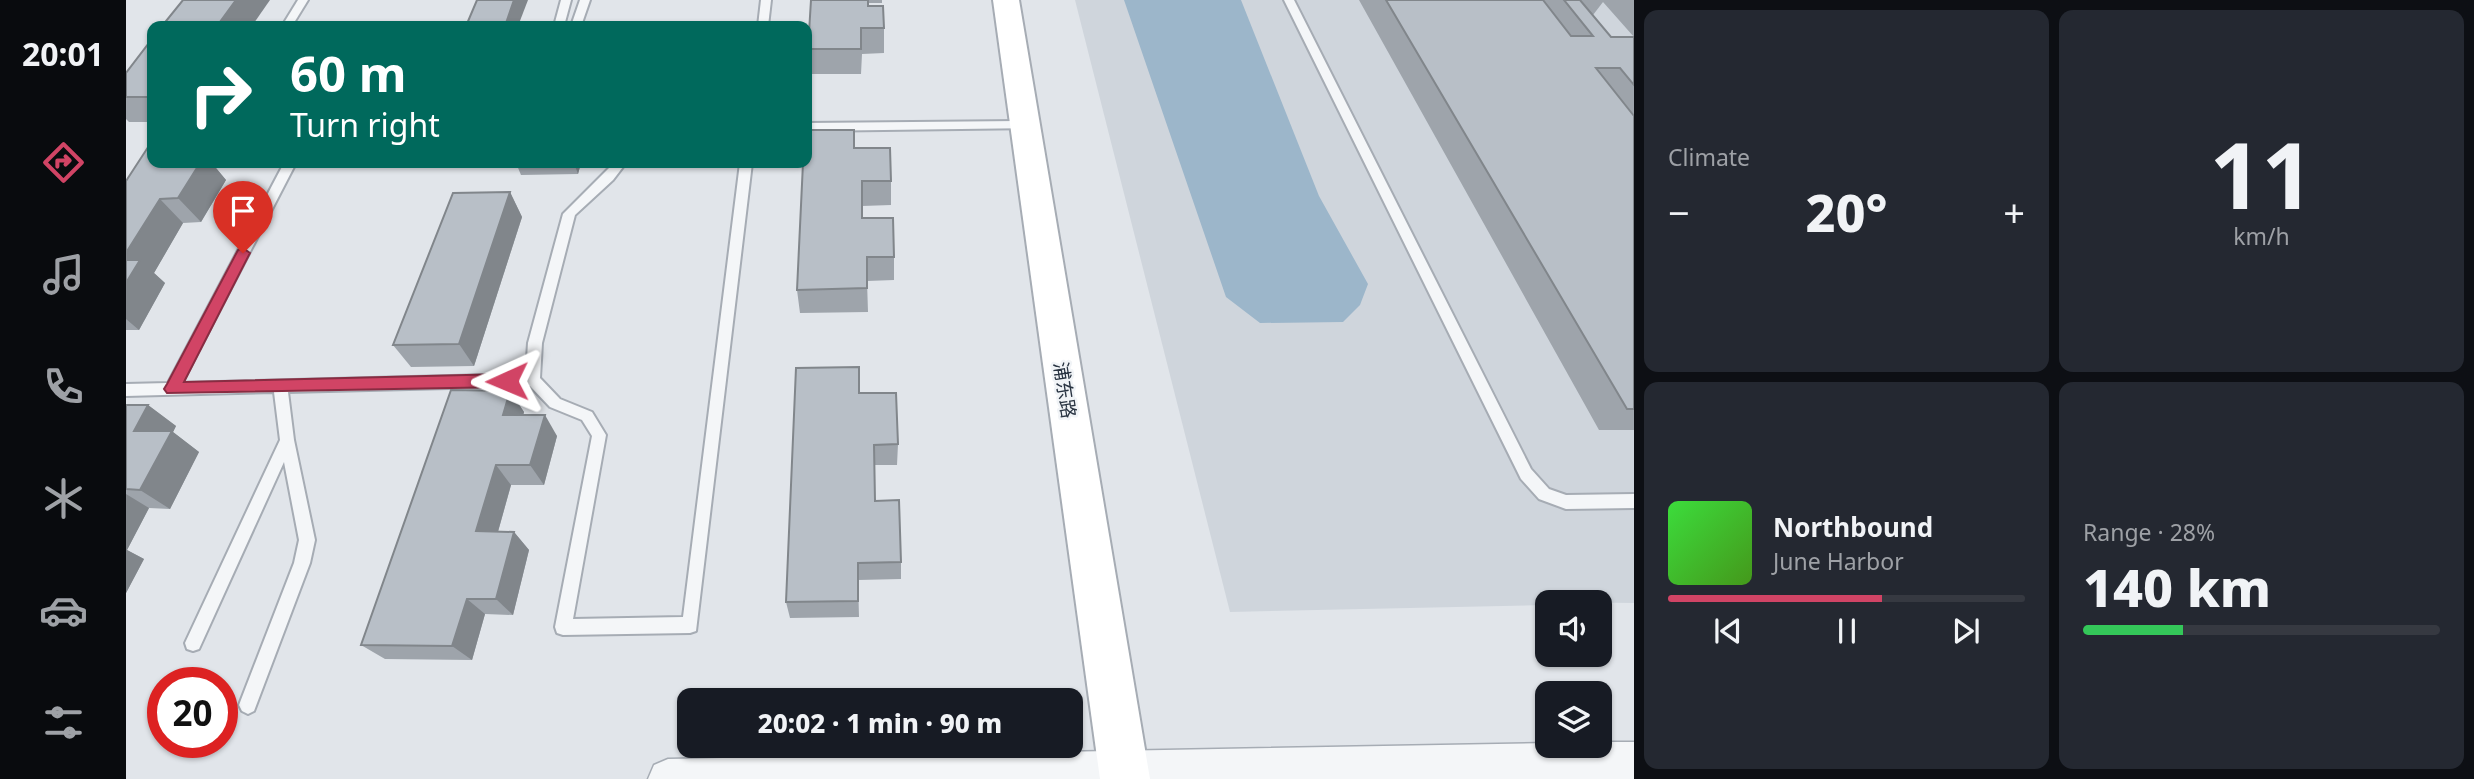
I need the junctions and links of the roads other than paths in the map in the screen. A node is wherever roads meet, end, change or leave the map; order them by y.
1 (303, 0) edge
2 (566, 0) edge
3 (585, 0) edge
4 (766, 0) edge
5 (1006, 0) edge
6 (1289, 0) edge
7 (290, 21) edge
8 (560, 21) edge
9 (578, 21) edge
10 (764, 21) edge
11 (1025, 125) junction
12 (812, 127) edge
13 (287, 168) edge
14 (617, 168) edge
15 (746, 168) edge
16 (533, 380) junction
17 (280, 386) junction
18 (172, 389) junction
19 (126, 390) edge
20 (287, 440) junction
21 (1634, 501) edge
22 (193, 643) dead end
23 (248, 705) dead end
24 (1634, 761) edge
25 (1124, 775) edge
26 (668, 779) edge

1 - 7 lane
2 - 8 lane
3 - 9 lane
4 - 10 lane
5 - 11 street, 浦东路
6 - 21 lane
11 - 12 lane
11 - 25 street, 浦东路
13 - 18 lane
14 - 16 lane
15 - 16 lane
16 - 17 lane
17 - 18 lane
17 - 20 lane
18 - 19 lane
20 - 22 lane
20 - 23 lane
24 - 25 street
25 - 26 street

